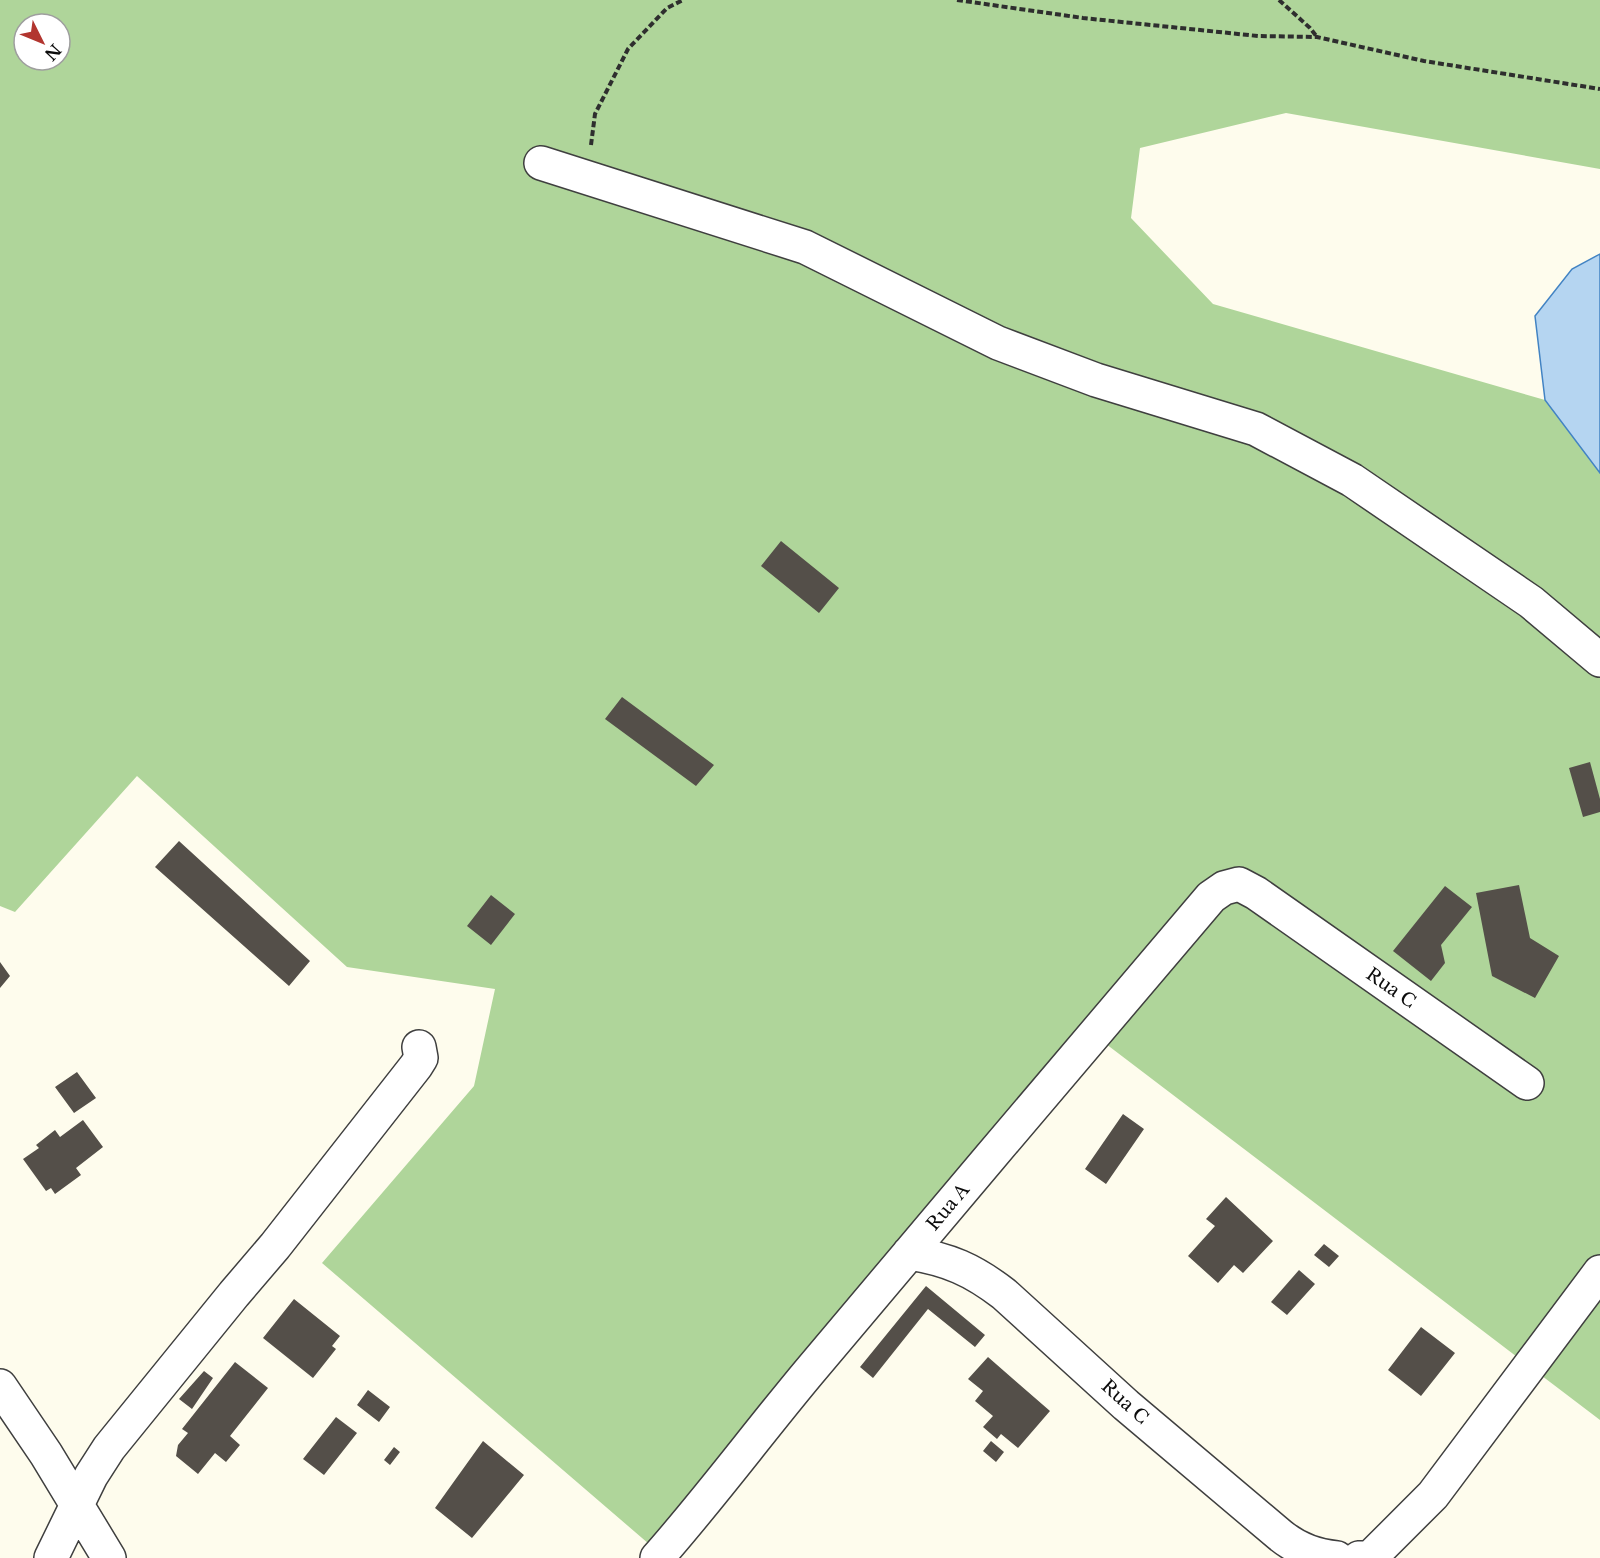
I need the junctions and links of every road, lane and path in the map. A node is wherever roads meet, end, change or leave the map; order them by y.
1 (683, 0) edge
2 (957, 0) edge
3 (1279, 0) edge
4 (1317, 37) junction
5 (1600, 89) edge
6 (541, 163) dead end
7 (588, 178) junction
8 (1600, 660) edge
9 (1256, 893) joint
10 (419, 1047) dead end
11 (1527, 1083) dead end
12 (909, 1253) junction
13 (1600, 1272) edge
14 (0, 1386) edge
15 (77, 1504) junction
16 (51, 1558) edge
17 (109, 1558) edge
18 (657, 1558) edge
19 (1337, 1558) edge
20 (1365, 1558) edge

1 - 7 path
2 - 4 path
3 - 4 path
4 - 5 path
6 - 7 street
7 - 8 street
9 - 11 street, Rua C
9 - 12 street, Rua A
10 - 15 street
12 - 18 street, Rua A
12 - 19 street, Rua C
13 - 20 street
14 - 15 street
15 - 16 street
15 - 17 street

